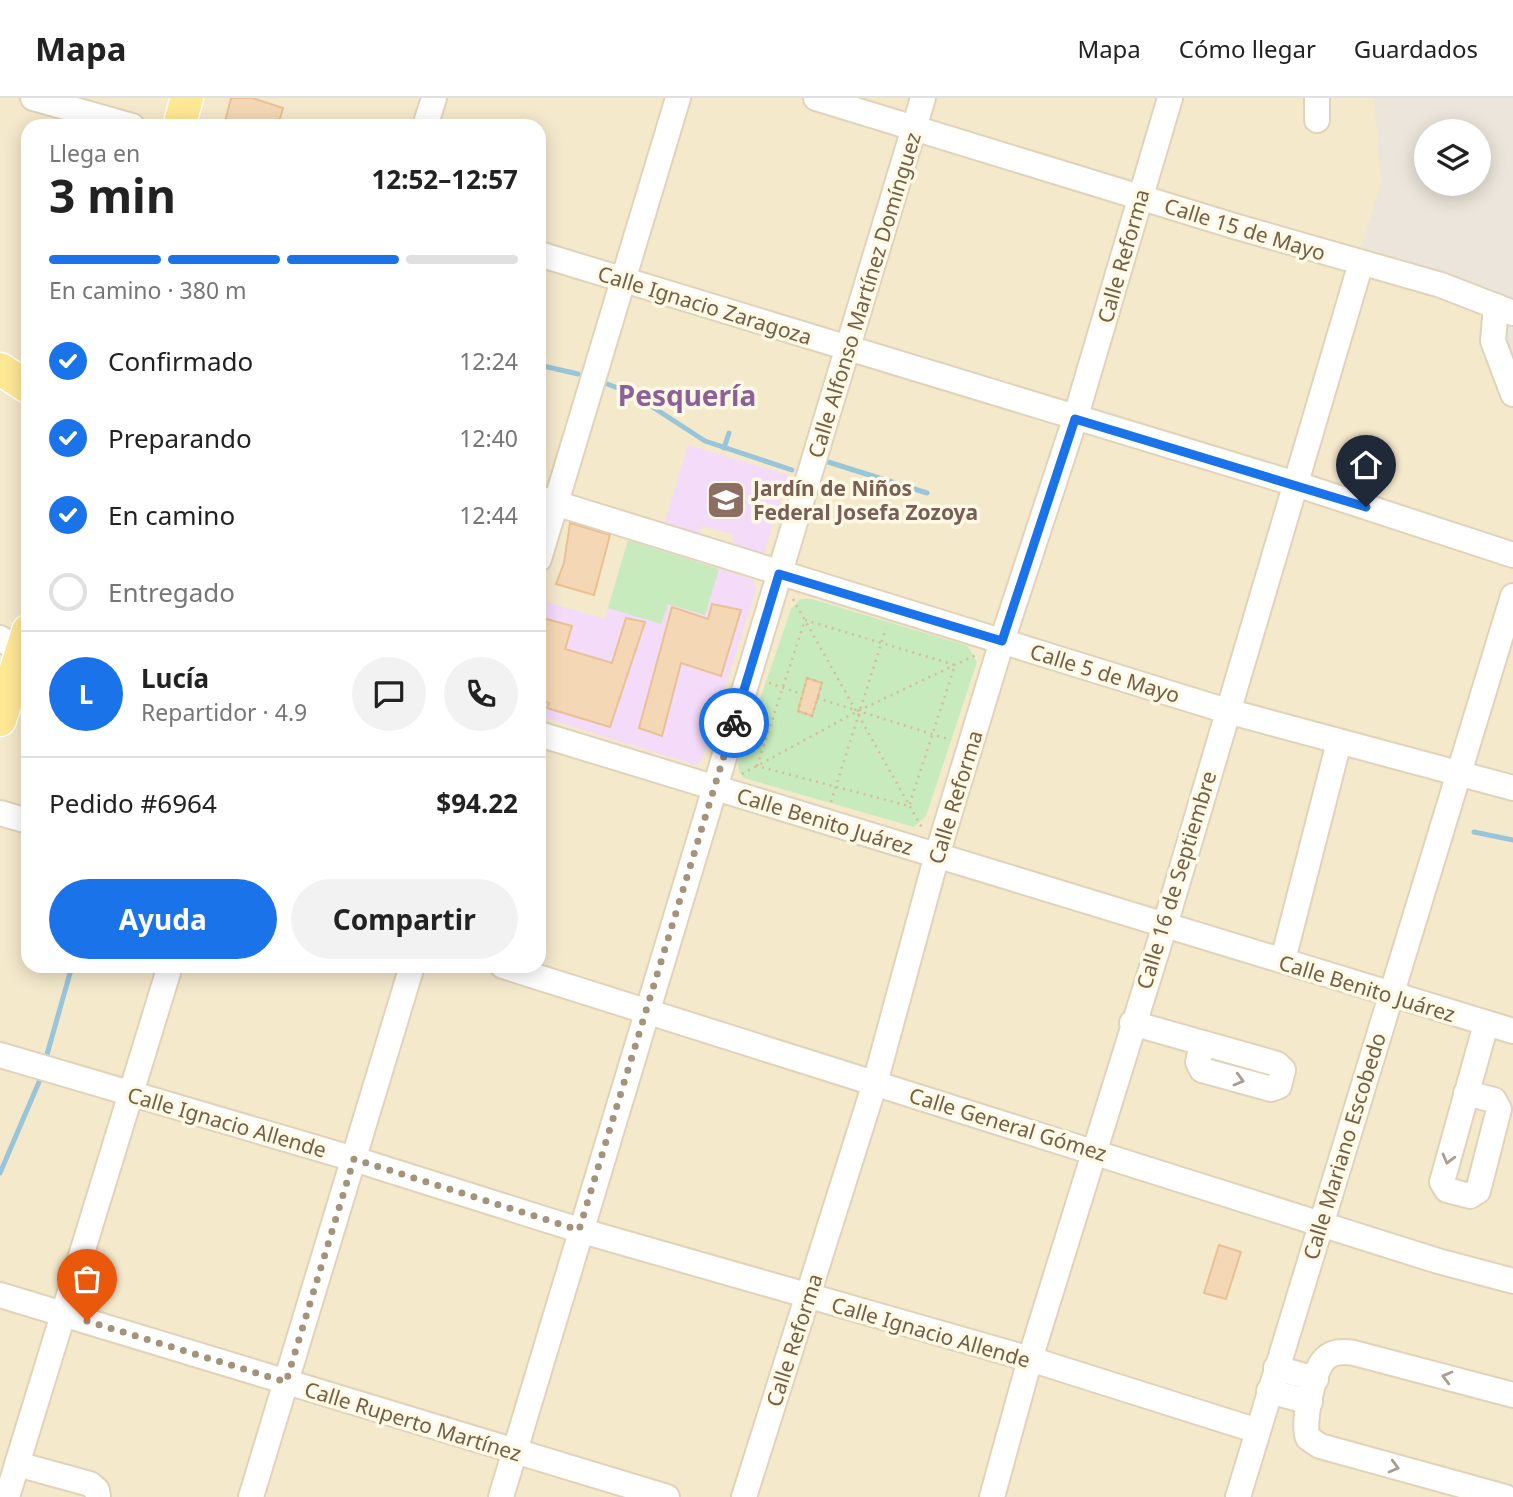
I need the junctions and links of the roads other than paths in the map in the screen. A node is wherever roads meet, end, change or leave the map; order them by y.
1 (33, 98) edge
2 (187, 98) edge
3 (433, 98) edge
4 (678, 98) edge
5 (816, 98) edge
6 (923, 98) edge
7 (1170, 98) edge
8 (107, 119) edge
9 (181, 119) edge
10 (427, 119) edge
11 (915, 126) junction
12 (1140, 197) junction
13 (546, 256) edge
14 (1361, 263) junction
15 (621, 281) junction
16 (1504, 309) edge
17 (848, 348) junction
18 (0, 369) edge
19 (21, 382) edge
20 (1513, 394) edge
21 (1075, 419) junction
22 (1296, 484) junction
23 (547, 501) edge
24 (1513, 555) edge
25 (779, 574) junction
26 (1513, 596) edge
27 (16, 640) edge
28 (1002, 641) junction
29 (1227, 711) junction
30 (0, 720) edge
31 (546, 736) edge
32 (1339, 742) junction
33 (1458, 774) junction
34 (714, 788) junction
35 (1513, 788) edge
36 (0, 813) edge
37 (21, 819) edge
38 (937, 856) junction
39 (1165, 925) junction
40 (1285, 952) dead end
41 (168, 973) edge
42 (410, 973) edge
43 (525, 973) edge
44 (1391, 996) junction
45 (645, 1012) junction
46 (1132, 1023) junction
47 (1486, 1024) junction
48 (1513, 1031) edge
49 (1202, 1043) dead end
50 (0, 1055) edge
51 (875, 1083) junction
52 (1466, 1093) dead end
53 (131, 1094) junction
54 (1093, 1150) junction
55 (354, 1159) junction
56 (1319, 1223) junction
57 (579, 1230) junction
58 (1513, 1281) edge
59 (0, 1295) edge
60 (808, 1297) junction
61 (63, 1314) junction
62 (1030, 1359) junction
63 (1272, 1379) junction
64 (286, 1382) junction
65 (1313, 1390) junction
66 (1513, 1395) edge
67 (1258, 1431) junction
68 (514, 1452) junction
69 (18, 1464) junction
70 (7, 1497) edge
71 (98, 1497) edge
72 (251, 1497) edge
73 (500, 1497) edge
74 (667, 1497) edge
75 (744, 1497) edge
76 (992, 1497) edge
77 (1238, 1497) edge
78 (1505, 1497) edge

1 - 8 street
2 - 9 main road
3 - 10 street
4 - 15 street
5 - 11 street, Calle 15 de Mayo
6 - 11 street, Calle Alfonso Martínez Domínguez
7 - 12 street, Calle Reforma
11 - 12 street, Calle 15 de Mayo
11 - 17 street, Calle Alfonso Martínez Domínguez
12 - 14 street, Calle 15 de Mayo
12 - 21 street, Calle Reforma
13 - 15 street, Calle Ignacio Zaragoza
14 - 16 street, Calle 15 de Mayo
14 - 22 street, Calle 16 de Septiembre
15 - 17 street, Calle Ignacio Zaragoza
15 - 23 street
16 - 20 street
17 - 21 street, Calle Ignacio Zaragoza
17 - 25 street, Calle Alfonso Martínez Domínguez
18 - 19 main road
21 - 22 street, Calle Ignacio Zaragoza
21 - 28 street, Calle Reforma
22 - 24 street, Calle Ignacio Zaragoza
22 - 29 street, Calle 16 de Septiembre
23 - 25 street, Calle 5 de Mayo
25 - 28 street, Calle 5 de Mayo
25 - 34 street, Calle Alfonso Martínez Domínguez
26 - 33 street, Calle Mariano Escobedo
27 - 30 main road
28 - 29 street, Calle 5 de Mayo
28 - 38 street, Calle Reforma
29 - 32 street, Calle 5 de Mayo
29 - 39 street, Calle 16 de Septiembre
31 - 34 street, Calle Benito Juárez
32 - 33 street, Calle 5 de Mayo
32 - 40 street
33 - 35 street, Calle 5 de Mayo
33 - 44 street, Calle Mariano Escobedo
34 - 38 street, Calle Benito Juárez
34 - 45 street, Calle Alfonso Martínez Domínguez
36 - 37 street
38 - 39 street, Calle Benito Juárez
38 - 51 street, Calle Reforma
39 - 44 street, Calle Benito Juárez
39 - 46 street, Calle 16 de Septiembre
41 - 53 street
42 - 55 street
43 - 45 street, Calle General Gómez
44 - 47 street, Calle Benito Juárez
44 - 56 street, Calle Mariano Escobedo
45 - 51 street, Calle General Gómez
45 - 57 street, Calle Alfonso Martínez Domínguez
46 - 49 street
46 - 54 street, Calle 16 de Septiembre
47 - 48 street, Calle Benito Juárez
47 - 52 street
50 - 53 street, Calle Ignacio Allende
51 - 54 street, Calle General Gómez
51 - 60 street, Calle Reforma
53 - 55 street, Calle Ignacio Allende
53 - 61 street
54 - 56 street, Calle General Gómez
54 - 62 street, Calle 16 de Septiembre
55 - 57 street, Calle Ignacio Allende
55 - 64 street
56 - 58 street, Calle General Gómez
56 - 63 street, Calle Mariano Escobedo
57 - 60 street, Calle Ignacio Allende
57 - 68 street, Calle Alfonso Martínez Domínguez
59 - 61 street, Calle Ruperto Martínez
60 - 62 street, Calle Ignacio Allende
60 - 75 street, Calle Reforma
61 - 64 street, Calle Ruperto Martínez
61 - 69 street
62 - 67 street, Calle Ignacio Allende
62 - 76 street, Calle 16 de Septiembre
63 - 65 street
63 - 67 street, Calle Mariano Escobedo
64 - 68 street, Calle Ruperto Martínez
64 - 72 street
66 -> 65 street
65 -> 78 street
67 - 77 street, Calle Mariano Escobedo
68 - 73 street, Calle Alfonso Martínez Domínguez
68 - 74 street, Calle Ruperto Martínez
69 - 70 street
69 - 71 street

